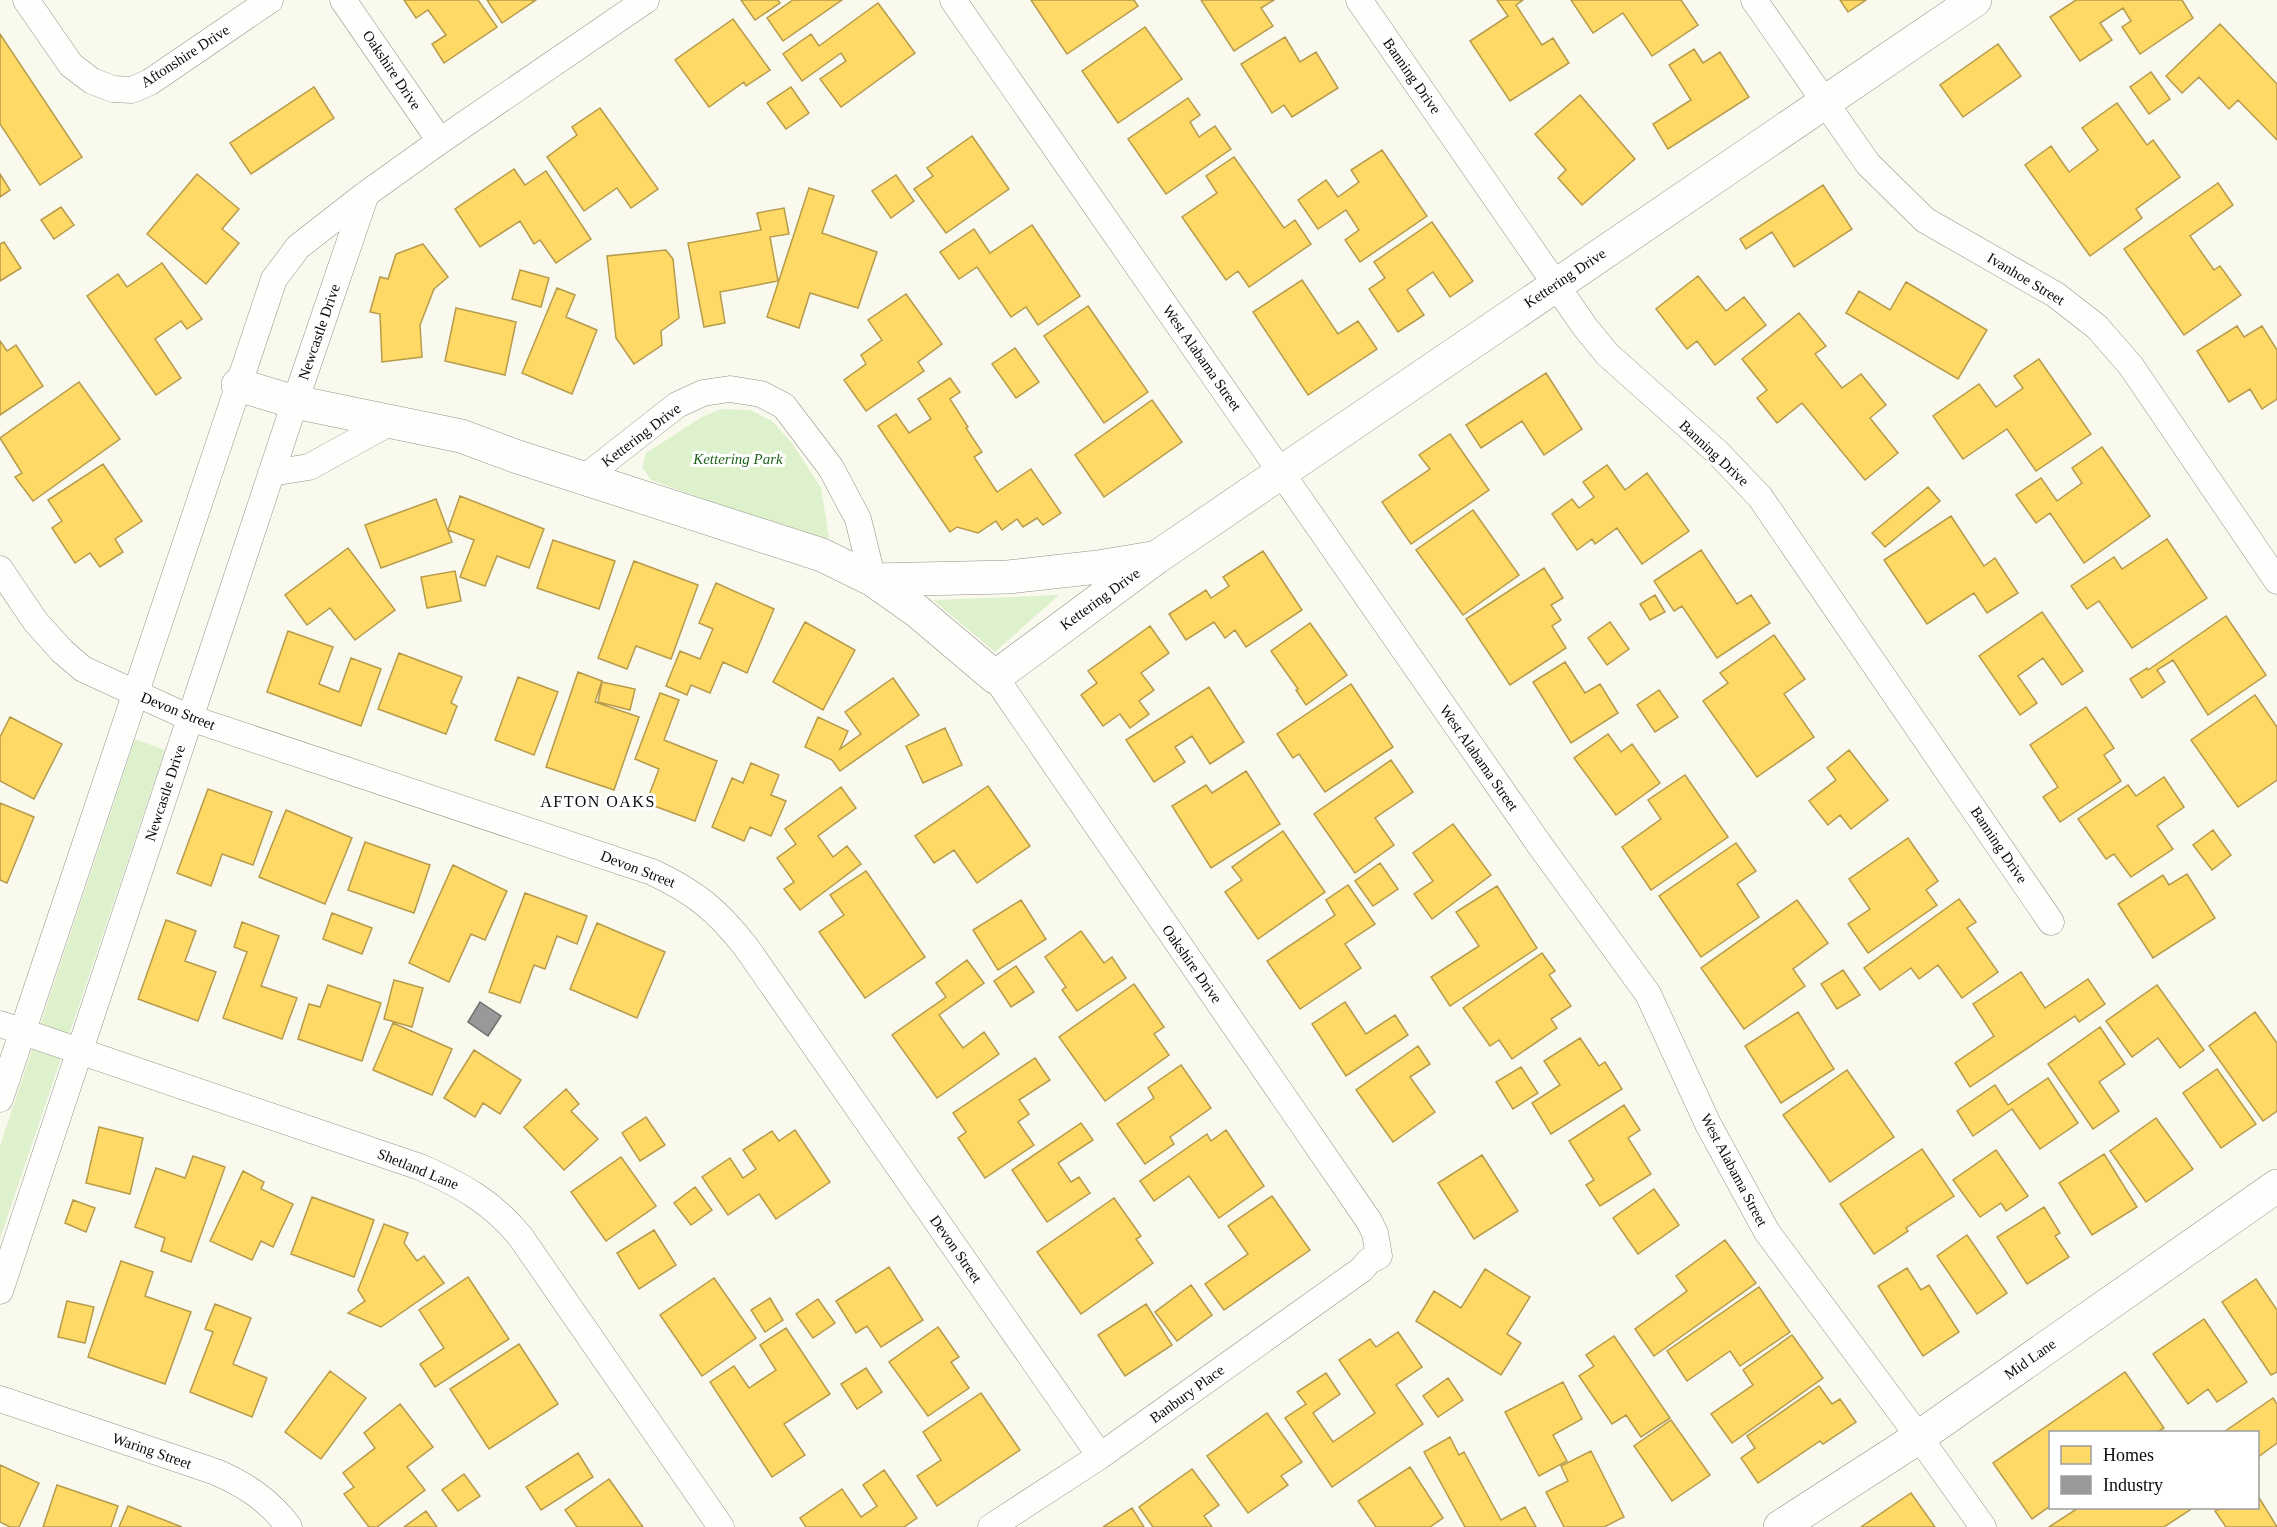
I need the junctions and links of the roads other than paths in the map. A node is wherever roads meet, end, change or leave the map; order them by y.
1 (26, 0) edge
2 (270, 0) edge
3 (344, 0) edge
4 (646, 0) edge
5 (953, 0) edge
6 (1359, 0) edge
7 (1754, 0) edge
8 (1975, 0) edge
9 (1825, 103) junction
10 (440, 141) junction
11 (366, 194) junction
12 (1556, 284) junction
13 (238, 386) junction
14 (295, 402) junction
15 (391, 422) junction
16 (271, 473) junction
17 (1281, 473) junction
18 (584, 478) junction
19 (1157, 557) junction
20 (0, 569) edge
21 (873, 580) junction
22 (2277, 581) edge
23 (995, 677) junction
24 (135, 694) junction
25 (190, 718) junction
26 (2051, 922) dead end
27 (11, 1028) edge
28 (79, 1052) junction
29 (0, 1099) edge
30 (2277, 1186) edge
31 (1379, 1256) joint
32 (0, 1291) edge
33 (0, 1399) edge
34 (1919, 1437) junction
35 (1100, 1456) junction
36 (290, 1527) edge
37 (721, 1527) edge
38 (991, 1527) edge
39 (1780, 1527) edge
40 (1983, 1527) edge

1 - 2 street, Aftonshire Drive
3 - 10 street, Oakshire Drive
4 - 10 street
5 - 17 street, West Alabama Street
6 - 12 street, Banning Drive
7 - 9 street, Ivanhoe Street
8 - 9 street, Kettering Drive
9 - 12 street, Kettering Drive
9 - 22 street, Ivanhoe Street
10 - 11 street
11 - 13 street
11 - 14 street, Newcastle Drive
12 - 17 street, Kettering Drive
12 - 26 street, Banning Drive
13 - 14 street, Kettering Drive
13 - 24 street
14 - 15 street, Kettering Drive
14 - 16 street, Newcastle Drive
15 - 16 street
15 - 18 street, Kettering Drive
16 - 25 street, Newcastle Drive
17 - 19 street, Kettering Drive
17 - 34 street, West Alabama Street
18 - 21 street, Kettering Drive
18 - 21 street, Kettering Drive
19 - 21 street, Kettering Drive
19 - 23 street, Kettering Drive
20 - 24 street, Devon Street
21 - 23 street, Kettering Drive
23 - 31 street, Oakshire Drive
24 - 25 street, Devon Street
24 - 27 street
25 - 28 street, Newcastle Drive
25 - 35 street, Devon Street
27 - 28 street, Shetland Lane
27 - 29 street
28 - 32 street, Newcastle Drive
28 - 37 street, Shetland Lane
30 - 34 street, Mid Lane
31 - 35 street, Banbury Place
33 - 36 street, Waring Street
34 - 39 street, Mid Lane
34 - 40 street, West Alabama Street
35 - 38 street, Banbury Place

